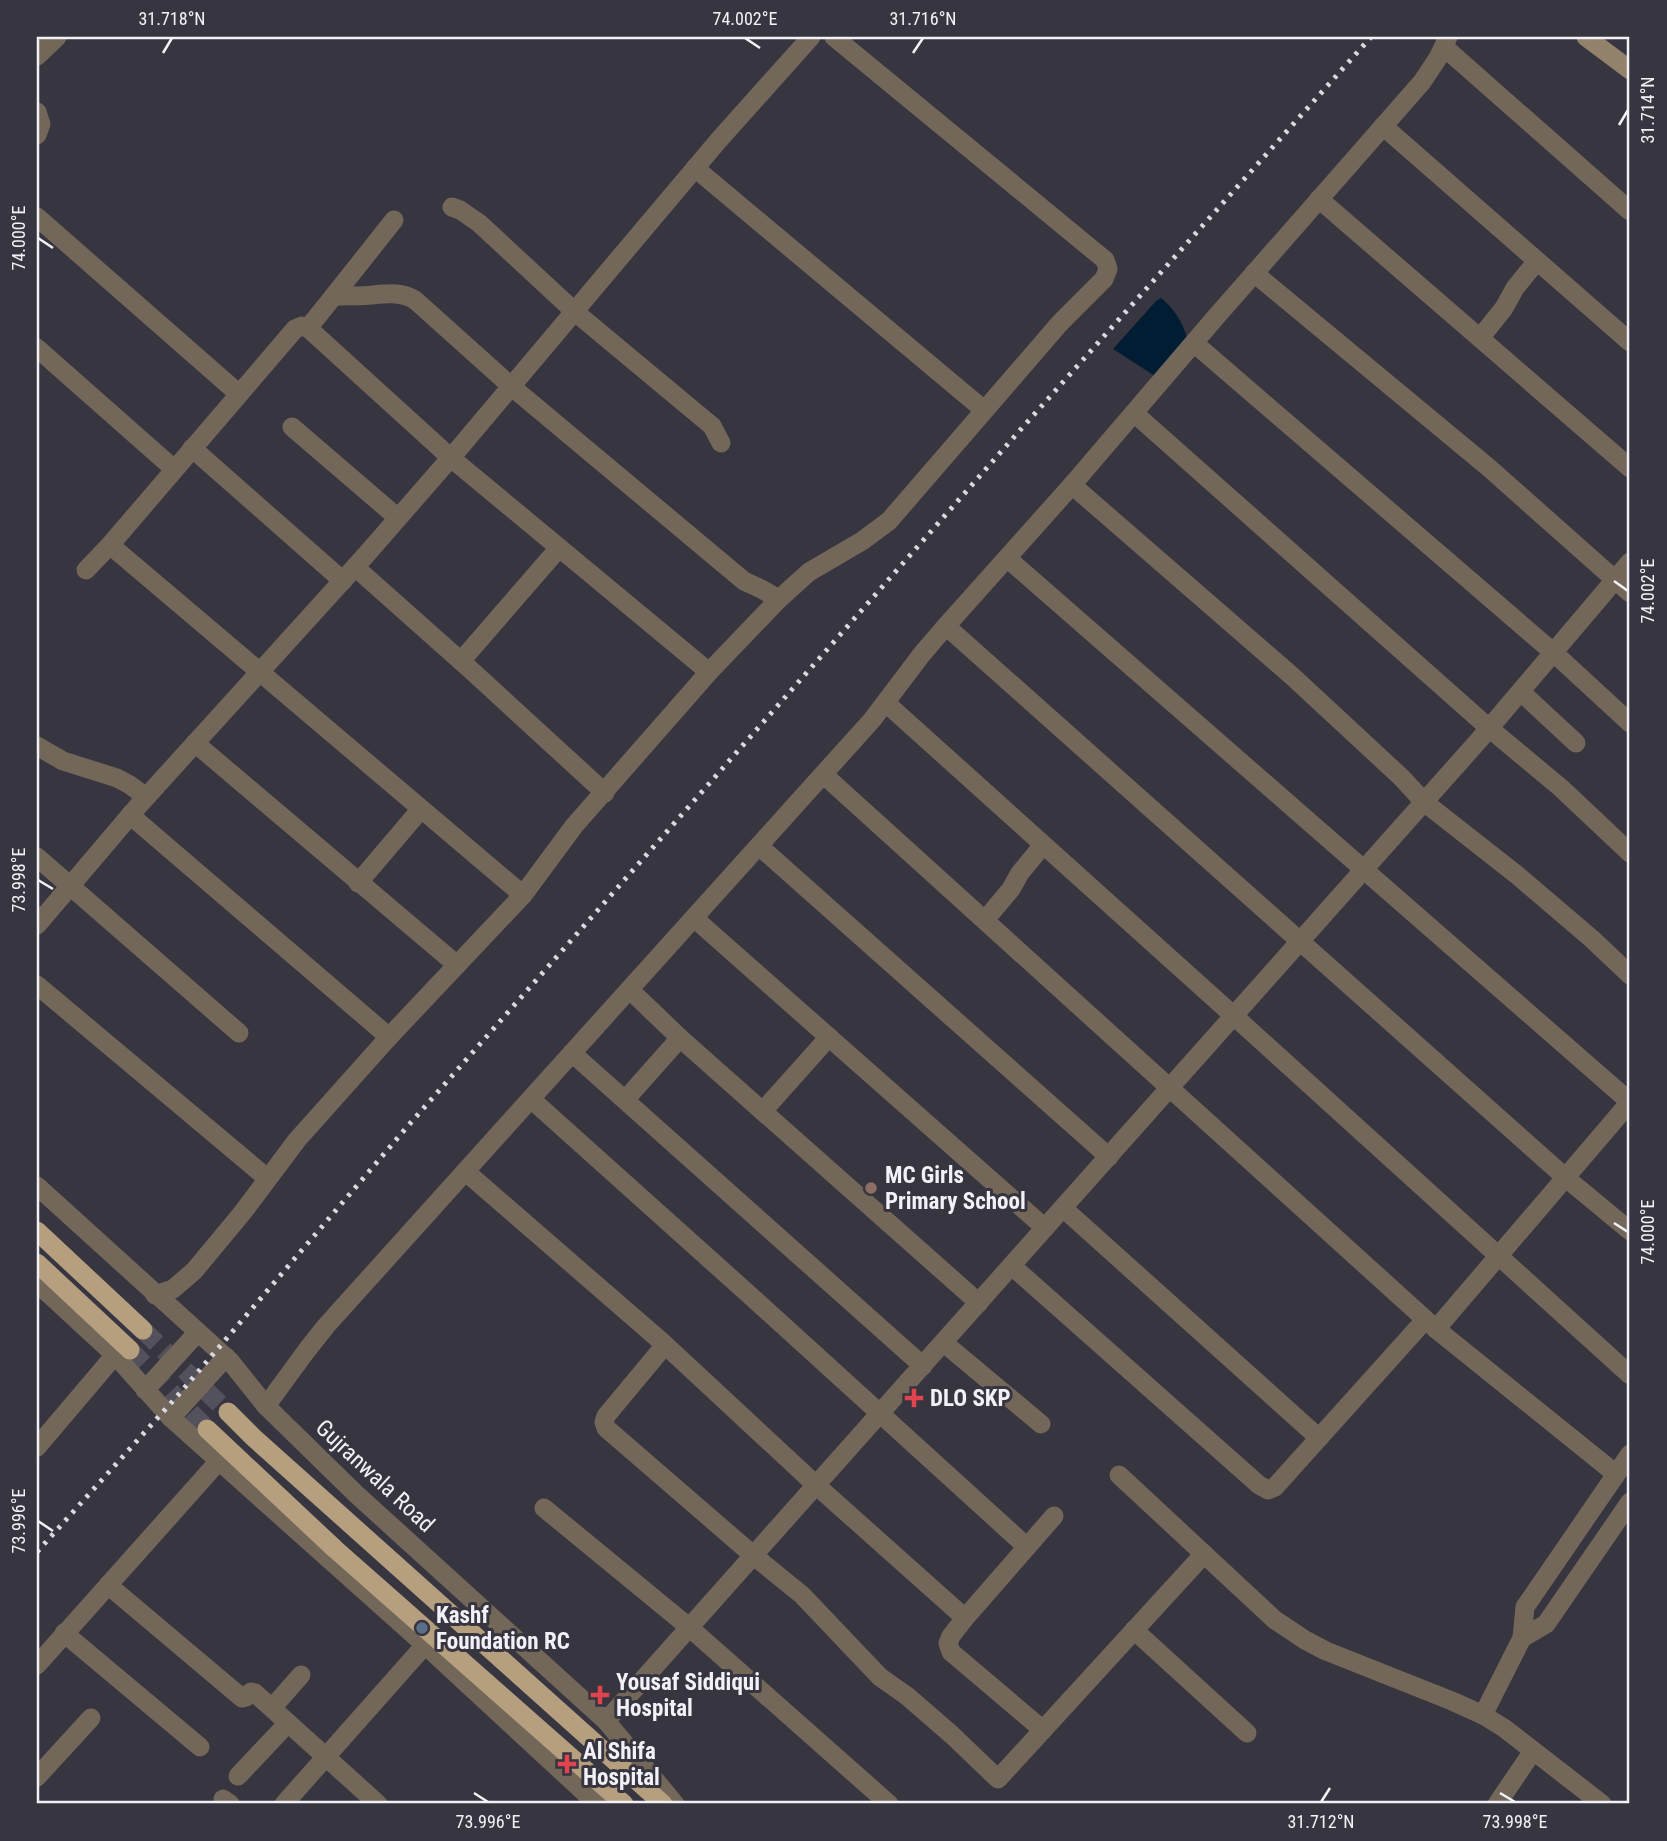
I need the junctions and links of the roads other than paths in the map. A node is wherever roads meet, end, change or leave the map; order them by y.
1 (57, 37) edge
2 (811, 37) edge
3 (834, 37) edge
4 (1586, 37) edge
5 (1446, 42) edge
6 (37, 56) edge
7 (1630, 70) edge
8 (37, 112) edge
9 (1383, 126) junction
10 (37, 135) edge
11 (695, 168) junction
12 (1319, 199) junction
13 (452, 207) dead end
14 (1630, 211) edge
15 (37, 217) edge
16 (394, 220) dead end
17 (1538, 261) junction
18 (1254, 273) junction
19 (333, 297) junction
20 (575, 312) junction
21 (308, 328) junction
22 (1480, 338) junction
23 (1630, 342) edge
24 (1194, 343) junction
25 (37, 348) edge
26 (512, 387) junction
27 (239, 394) junction
28 (984, 410) junction
29 (1133, 413) junction
30 (292, 427) dead end
31 (721, 443) dead end
32 (192, 448) junction
33 (451, 458) junction
34 (1630, 468) edge
35 (174, 469) junction
36 (1072, 485) junction
37 (398, 518) junction
38 (110, 545) junction
39 (559, 548) junction
40 (1007, 558) junction
41 (1630, 562) edge
42 (86, 570) dead end
43 (349, 574) junction
44 (1623, 586) edge
45 (778, 600) junction
46 (946, 626) junction
47 (1554, 653) junction
48 (461, 662) junction
49 (258, 672) junction
50 (709, 672) junction
51 (1521, 692) junction
52 (886, 703) junction
53 (1630, 723) edge
54 (1489, 728) junction
55 (195, 743) junction
56 (1576, 743) dead end
57 (37, 746) edge
58 (824, 775) junction
59 (605, 793) junction
60 (146, 797) junction
61 (1424, 802) junction
62 (421, 809) junction
63 (130, 815) junction
64 (1043, 845) junction
65 (759, 846) junction
66 (1630, 853) edge
67 (37, 857) edge
68 (1365, 869) junction
69 (358, 883) junction
70 (70, 886) junction
71 (523, 895) junction
72 (694, 918) junction
73 (985, 920) junction
74 (37, 925) edge
75 (1301, 941) junction
76 (457, 965) junction
77 (1630, 975) edge
78 (37, 985) edge
79 (630, 989) junction
80 (1234, 1016) junction
81 (239, 1033) dead end
82 (389, 1037) junction
83 (829, 1037) junction
84 (680, 1038) junction
85 (572, 1053) junction
86 (1171, 1088) junction
87 (531, 1099) junction
88 (625, 1100) junction
89 (1630, 1102) edge
90 (763, 1111) junction
91 (1109, 1157) junction
92 (466, 1171) junction
93 (267, 1178) junction
94 (1566, 1178) junction
95 (37, 1186) edge
96 (1063, 1208) junction
97 (1045, 1228) junction
98 (37, 1231) edge
99 (1630, 1231) edge
100 (1499, 1257) junction
101 (37, 1263) edge
102 (1012, 1266) junction
103 (37, 1283) edge
104 (155, 1295) junction
105 (979, 1303) junction
106 (1431, 1325) junction
107 (143, 1330) tunnel mouth
108 (198, 1332) junction
109 (944, 1343) junction
110 (665, 1345) junction
111 (122, 1352) junction
112 (226, 1357) junction
113 (923, 1366) junction
114 (1630, 1375) edge
115 (145, 1390) junction
116 (267, 1406) junction
117 (228, 1412) tunnel mouth
118 (881, 1414) junction
119 (171, 1418) junction
120 (1041, 1424) dead end
121 (207, 1429) tunnel mouth
122 (1319, 1438) junction
123 (37, 1447) edge
124 (1630, 1454) edge
125 (218, 1462) junction
126 (1119, 1475) dead end
127 (1616, 1475) junction
128 (817, 1486) junction
129 (1630, 1502) edge
130 (544, 1508) dead end
131 (1054, 1517) dead end
132 (1027, 1547) junction
133 (1204, 1554) junction
134 (754, 1556) junction
135 (108, 1585) junction
136 (965, 1618) junction
137 (690, 1628) junction
138 (1134, 1630) junction
139 (64, 1633) junction
140 (1522, 1638) junction
141 (425, 1645) junction
142 (37, 1665) edge
143 (301, 1675) dead end
144 (272, 1708) junction
145 (1483, 1715) junction
146 (91, 1718) dead end
147 (606, 1721) junction
148 (288, 1723) junction
149 (1043, 1730) junction
150 (1247, 1733) dead end
151 (200, 1747) dead end
152 (1533, 1751) junction
153 (326, 1758) junction
154 (238, 1776) dead end
155 (37, 1777) edge
156 (284, 1804) edge
157 (378, 1804) edge
158 (597, 1804) edge
159 (624, 1804) edge
160 (663, 1804) edge
161 (675, 1804) edge
162 (889, 1804) edge
163 (1497, 1804) edge
164 (1602, 1804) edge

1 - 6 street
2 - 11 street
3 - 28 street
4 - 7 main road
5 - 9 street
5 - 14 street
8 - 10 street
9 - 12 street
9 - 17 street
11 - 20 street
11 - 28 street
12 - 18 street
12 - 22 street
13 - 20 street
15 - 27 street
16 - 19 street
17 - 22 street
17 - 23 street
18 - 24 street
18 - 44 street
19 - 21 street
19 - 26 street
20 - 26 street
20 - 31 street
21 - 27 street
21 - 33 street
22 - 34 street
24 - 29 street
24 - 47 street
25 - 35 street
26 - 33 street
26 - 45 street
27 - 32 street
28 - 45 street
29 - 36 street
29 - 54 street
30 - 37 street
32 - 35 street
32 - 43 street
33 - 37 street
33 - 39 street
35 - 38 street
36 - 40 street
36 - 61 street
37 - 43 street
38 - 42 street
38 - 49 street
39 - 48 street
39 - 50 street
40 - 46 street
40 - 68 street
41 - 44 street
43 - 48 street
43 - 49 street
44 - 47 street
45 - 50 street
46 - 52 street
46 - 75 street
47 - 51 street
47 - 53 street
48 - 59 street
49 - 55 street
49 - 62 street
50 - 59 street
51 - 54 street
51 - 56 street
52 - 58 street
52 - 64 street
54 - 61 street
54 - 66 street
55 - 60 street
55 - 69 street
57 - 60 street
58 - 65 street
58 - 73 street
59 - 71 street
60 - 63 street
61 - 68 street
61 - 77 street
62 - 69 street
62 - 71 street
63 - 70 street
63 - 82 street
64 - 73 street
64 - 80 street
65 - 72 street
65 - 91 street
67 - 70 street
68 - 75 street
68 - 89 street
69 - 76 street
70 - 74 street
70 - 81 street
71 - 76 street
72 - 79 street
72 - 83 street
73 - 86 street
75 - 80 street
75 - 94 street
76 - 82 street
78 - 93 street
79 - 84 street
79 - 85 street
80 - 86 street
80 - 100 street
82 - 93 street
83 - 90 street
83 - 97 street
84 - 88 street
84 - 90 street
85 - 87 street
85 - 88 street
86 - 91 street
86 - 106 street
87 - 92 street
87 - 118 street
88 - 113 street
89 - 94 street
90 - 105 street
91 - 96 street
92 - 110 street
92 - 116 street
93 - 104 street
94 - 99 street
94 - 100 street
95 - 104 street, Gujranwala Road
96 - 97 street
96 - 122 street
97 - 102 street
98 - 107 highway
100 - 106 street
100 - 114 street
101 - 111 highway
102 - 105 street
102 - 122 street
103 - 111 street
104 - 108 street, Gujranwala Road
105 - 109 street
106 - 122 street
106 - 127 street
108 - 112 street, Gujranwala Road
108 - 115 street
109 - 113 street
109 - 120 street
110 - 128 street
110 - 134 street
111 - 115 street
111 - 123 street
112 - 116 street, Gujranwala Road
112 - 119 street
113 - 118 street
115 - 119 street
116 - 147 street, Gujranwala Road
117 - 160 highway
118 - 128 street
118 - 132 street
119 - 125 street
121 - 159 highway
124 - 127 street
125 - 135 street
125 - 141 street
126 - 133 street
127 - 140 street
128 - 134 street
128 - 136 street
129 - 140 street
130 - 137 street
131 - 132 street
132 - 136 street
133 - 138 street
133 - 145 street
134 - 137 street
134 - 149 street
135 - 139 street
135 - 144 street
136 - 149 street
137 - 147 street
137 - 162 street
138 - 149 street
138 - 150 street
139 - 142 street
139 - 151 street
140 - 145 street
141 - 153 street
141 - 158 street
143 - 144 street
144 - 148 street
145 - 152 street
146 - 155 street
147 - 161 street, Gujranwala Road
148 - 153 street
148 - 154 street
152 - 163 street
152 - 164 street
153 - 156 street
153 - 157 street

